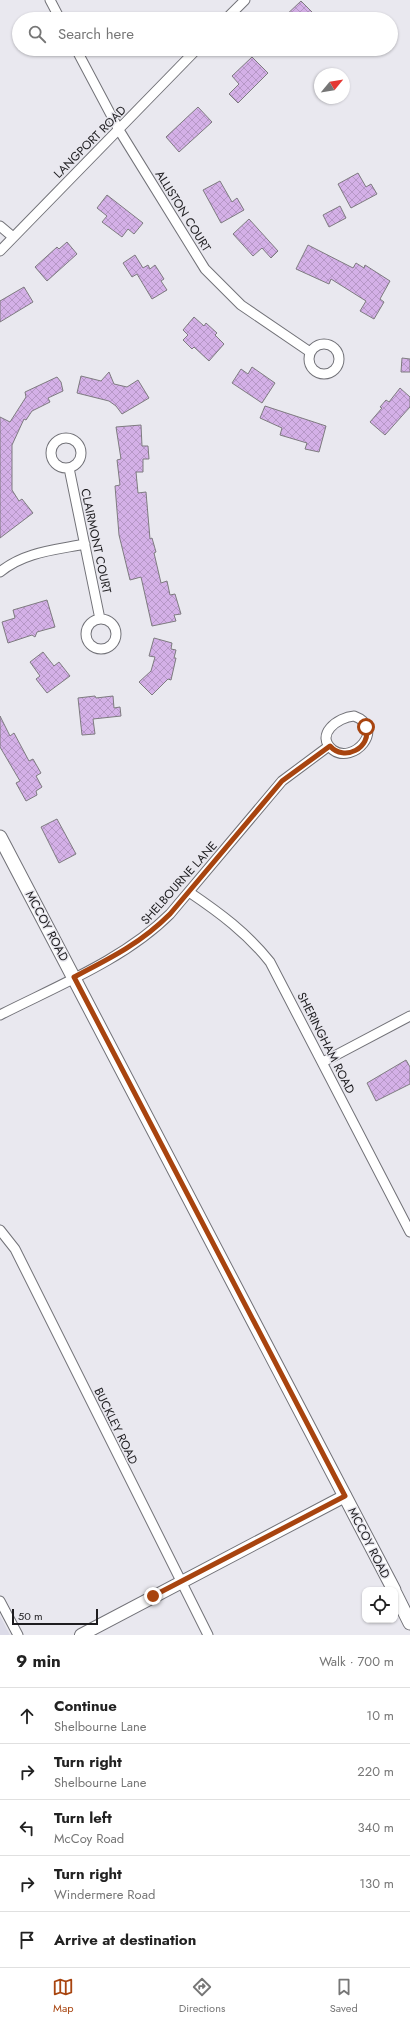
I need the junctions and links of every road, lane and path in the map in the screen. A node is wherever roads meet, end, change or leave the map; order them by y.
1 (50, 0) edge
2 (245, 0) edge
3 (56, 12) edge
4 (233, 12) edge
5 (80, 56) edge
6 (190, 56) edge
7 (119, 130) junction
8 (0, 226) edge
9 (13, 237) junction
10 (0, 251) edge
11 (310, 352) dead end
12 (69, 468) dead end
13 (85, 544) junction
14 (0, 572) edge
15 (100, 619) dead end
16 (330, 746) junction
17 (1, 841) edge
18 (189, 892) junction
19 (74, 977) junction
20 (0, 1015) edge
21 (410, 1016) edge
22 (322, 1062) junction
23 (409, 1227) edge
24 (0, 1230) edge
25 (345, 1496) junction
26 (180, 1582) junction
27 (392, 1587) edge
28 (398, 1599) edge
29 (0, 1601) edge
30 (410, 1623) edge
31 (18, 1635) edge
32 (81, 1635) edge
33 (208, 1635) edge

1 - 3 street
2 - 4 street
5 - 7 street, ALLISTON COURT
6 - 7 street, LANGPORT ROAD
7 - 9 street, LANGPORT ROAD
7 - 11 street, ALLISTON COURT
8 - 9 street
9 - 10 street, LANGPORT ROAD
12 - 13 street, CLAIRMONT COURT
13 - 14 street
13 - 15 street, CLAIRMONT COURT
16 - 16 street
16 - 18 street, SHELBOURNE LANE
17 - 19 main road, MCCOY ROAD
18 - 19 street, SHELBOURNE LANE
18 - 22 street, SHERINGHAM ROAD
19 - 20 street, SHELBOURNE LANE
19 - 25 main road, MCCOY ROAD
21 - 22 street
22 - 23 street, SHERINGHAM ROAD
24 - 26 street, BUCKLEY ROAD
25 - 26 street
25 - 27 main road, MCCOY ROAD
26 - 32 street
26 - 33 street, BUCKLEY ROAD
28 - 30 main road, MCCOY ROAD
29 - 31 street

